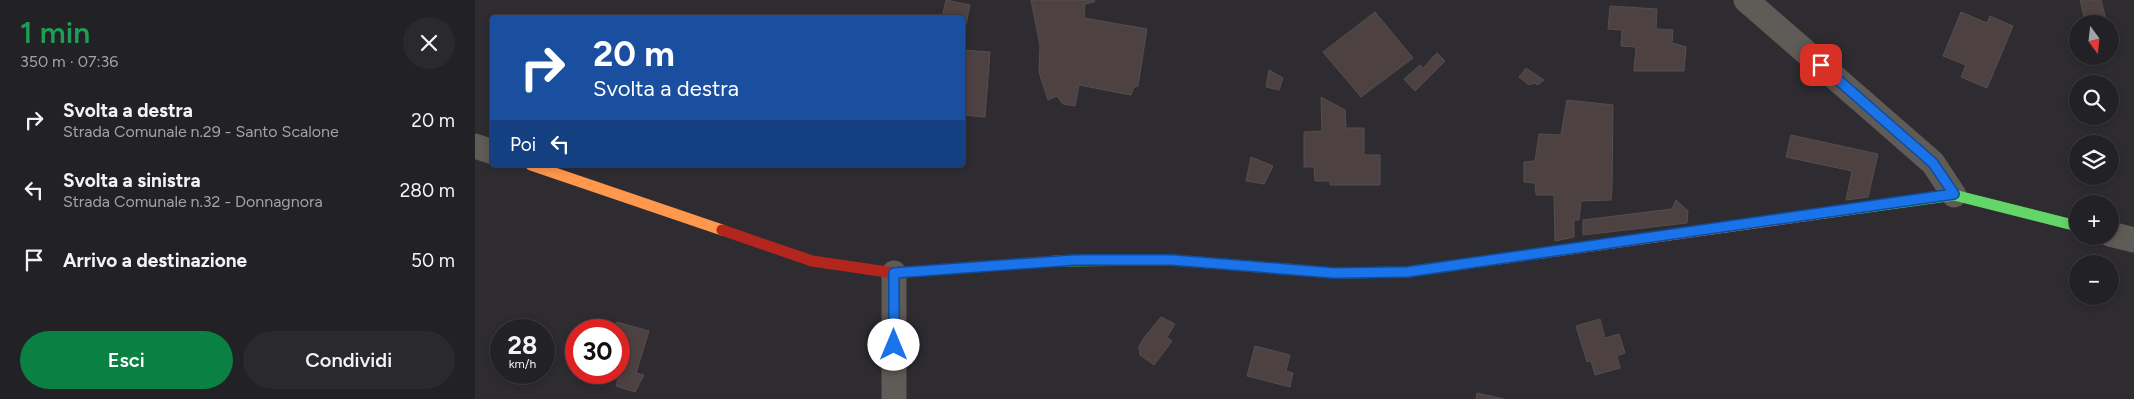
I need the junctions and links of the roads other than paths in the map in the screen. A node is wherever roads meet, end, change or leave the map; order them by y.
1 (1746, 0) edge
2 (475, 146) edge
3 (490, 151) edge
4 (537, 167) edge
5 (1954, 194) junction
6 (2069, 224) edge
7 (2119, 236) edge
8 (2134, 240) edge
9 (894, 273) junction
10 (894, 399) edge

1 - 5 street
2 - 3 street
4 - 9 street
5 - 6 street
5 - 9 street
7 - 8 street
9 - 10 street

